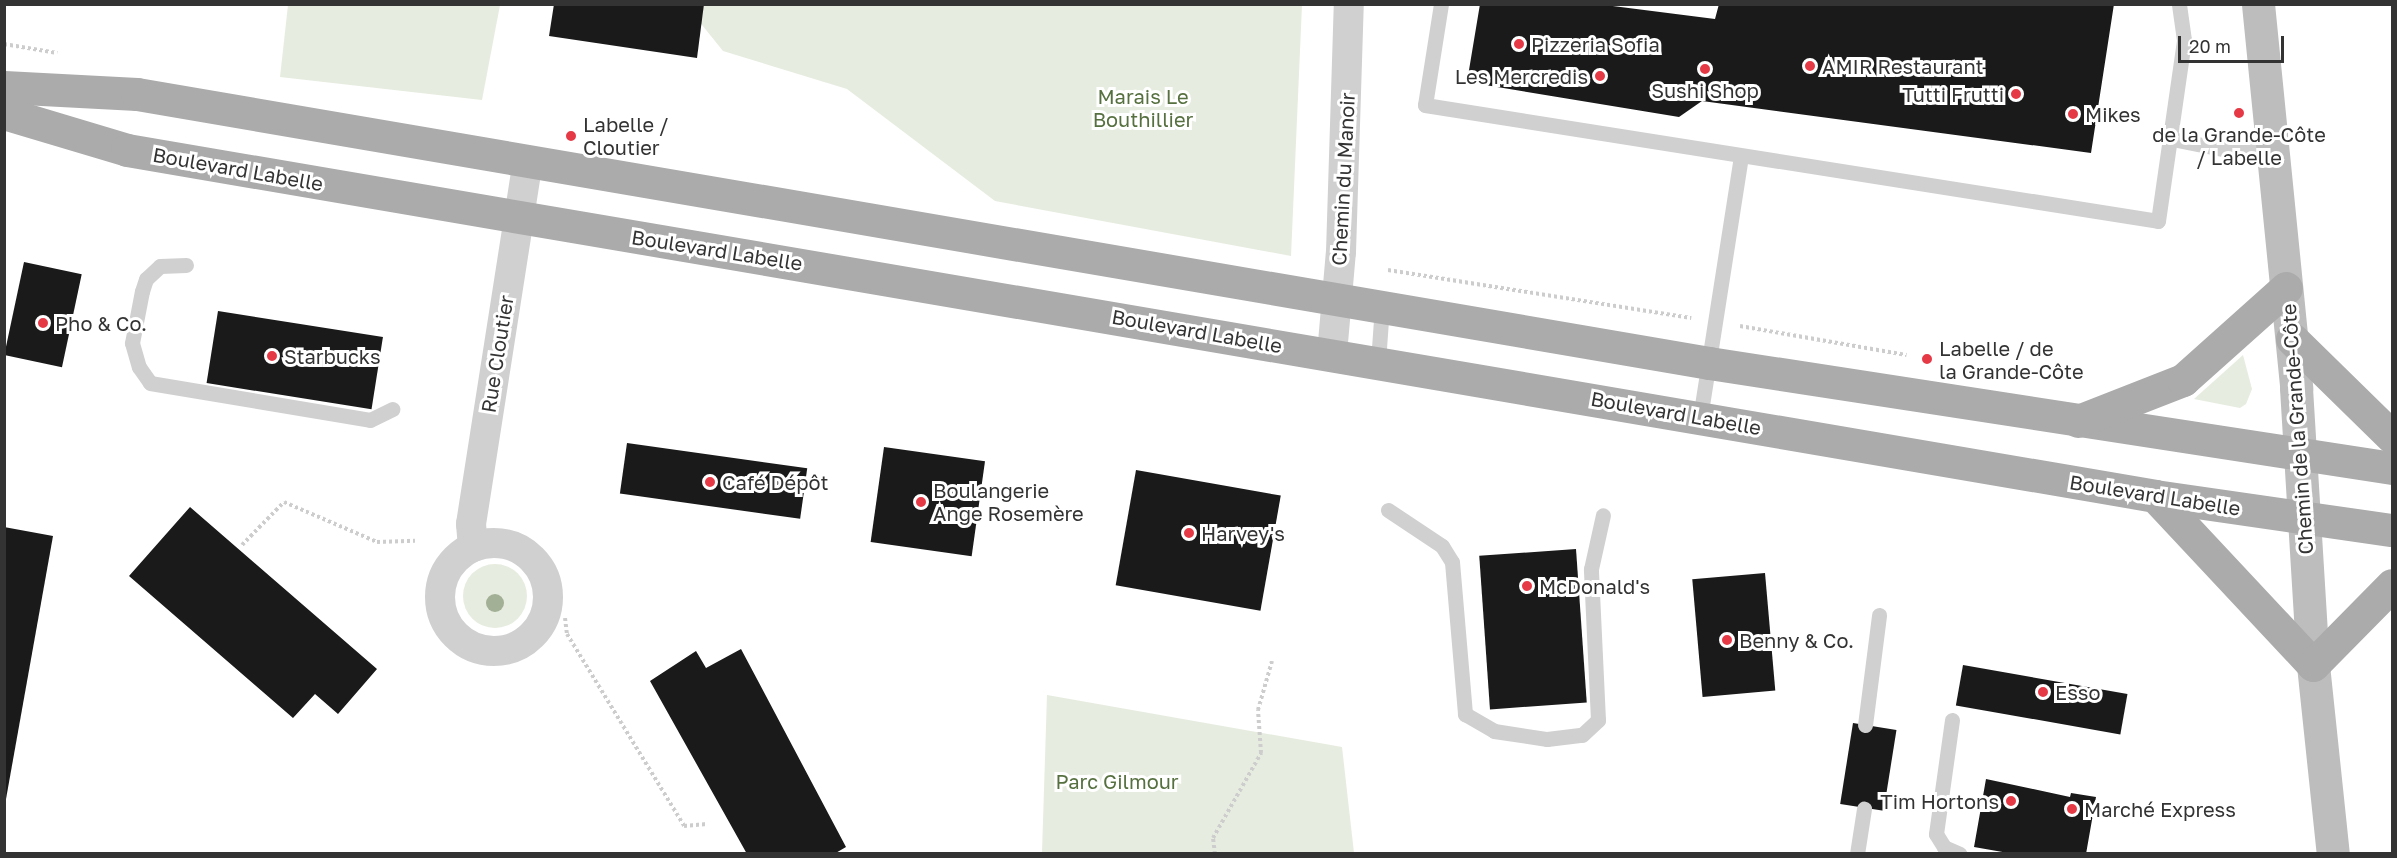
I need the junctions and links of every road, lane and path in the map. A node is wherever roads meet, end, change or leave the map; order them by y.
1 (1349, 4) edge
2 (1440, 4) edge
3 (2179, 4) edge
4 (2258, 4) edge
5 (4, 87) edge
6 (4, 113) edge
7 (2172, 139) junction
8 (2274, 149) junction
9 (1741, 157) junction
10 (528, 161) junction
11 (518, 216) junction
12 (186, 265) dead end
13 (2286, 288) junction
14 (1336, 298) junction
15 (1382, 306) junction
16 (2292, 339) junction
17 (1332, 354) junction
18 (1378, 362) junction
19 (1710, 363) junction
20 (393, 409) dead end
21 (1700, 418) junction
22 (2073, 423) junction
23 (2392, 437) edge
24 (2301, 456) junction
25 (2392, 468) edge
26 (2155, 496) junction
27 (1388, 510) dead end
28 (1604, 515) dead end
29 (2304, 518) junction
30 (2392, 530) edge
31 (415, 541) dead end
32 (242, 545) dead end
33 (473, 547) dead end
34 (2392, 585) edge
35 (1879, 615) dead end
36 (565, 618) dead end
37 (1272, 661) dead end
38 (2313, 665) junction
39 (1952, 720) dead end
40 (1865, 725) dead end
41 (1864, 809) dead end
42 (707, 824) dead end
43 (1215, 854) edge
44 (1857, 854) edge
45 (1960, 854) edge
46 (2332, 854) edge

1 - 14 street, Chemin du Manoir
2 - 9 lane
3 - 7 lane
4 - 8 main road, Chemin de la Grande-Côte
5 - 10 main road
6 - 11 main road, Boulevard Labelle
7 - 8 lane
7 - 9 lane
8 - 13 main road, Chemin de la Grande-Côte
9 - 19 lane
10 - 11 street, Rue Cloutier
10 - 14 main road
11 - 17 main road, Boulevard Labelle
11 - 33 street, Rue Cloutier
12 - 20 lane
13 - 16 main road, Chemin de la Grande-Côte
13 - 22 main road
14 - 15 main road
14 - 17 street, Chemin du Manoir
15 - 18 lane
15 - 19 main road
16 - 23 main road
16 - 24 main road, Chemin de la Grande-Côte
17 - 18 main road, Boulevard Labelle
18 - 21 main road, Boulevard Labelle
19 - 21 lane
19 - 22 main road
21 - 26 main road, Boulevard Labelle
22 - 24 main road
24 - 25 main road
24 - 29 main road, Chemin de la Grande-Côte
26 - 29 main road, Boulevard Labelle
26 - 38 main road
27 - 28 lane
29 - 30 main road, Boulevard Labelle
29 - 38 main road, Chemin de la Grande-Côte
31 - 32 path
34 - 38 main road
35 - 40 lane
36 - 42 path
37 - 43 path
38 - 46 main road, Chemin de la Grande-Côte
39 - 45 lane
41 - 44 lane

